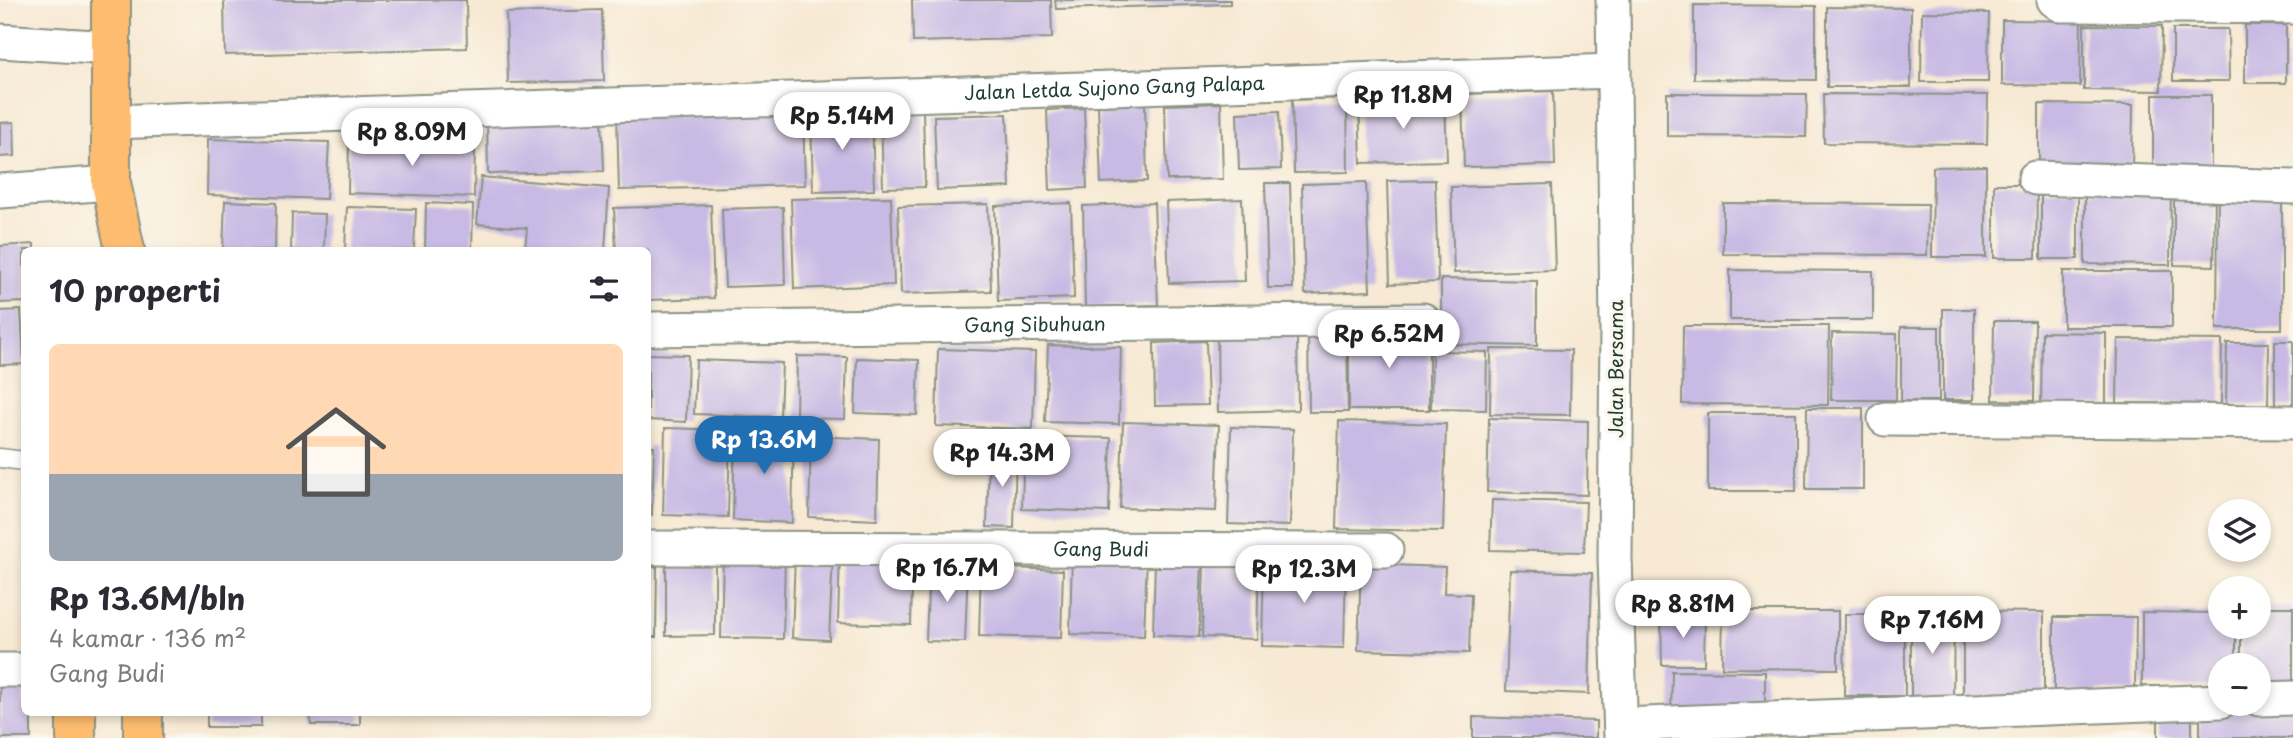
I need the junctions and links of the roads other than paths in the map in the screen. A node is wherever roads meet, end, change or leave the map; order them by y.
1 (111, 0) edge
2 (1613, 0) edge
3 (2054, 0) edge
4 (2293, 7) edge
5 (0, 41) edge
6 (111, 48) junction
7 (1614, 71) junction
8 (111, 122) junction
9 (2035, 178) dead end
10 (111, 183) junction
11 (2293, 187) edge
12 (0, 191) edge
13 (97, 247) edge
14 (124, 247) edge
15 (1423, 320) dead end
16 (651, 329) edge
17 (1885, 419) dead end
18 (2293, 422) edge
19 (0, 458) edge
20 (21, 461) edge
21 (651, 548) edge
22 (1386, 550) dead end
23 (0, 670) edge
24 (21, 670) edge
25 (2293, 698) edge
26 (2271, 699) edge
27 (2208, 702) edge
28 (76, 716) edge
29 (143, 716) edge
30 (1621, 732) edge
31 (76, 738) edge
32 (143, 738) edge

1 - 6 highway
2 - 7 street, Jalan Bersama
3 - 4 street
5 - 6 street
6 - 8 highway
7 - 8 street, Jalan Letda Sujono Gang Palapa
7 - 30 street, Jalan Bersama
8 - 10 highway
9 - 11 street
10 - 12 street
10 - 13 highway
10 - 14 highway
15 - 16 street, Gang Sibuhuan
17 - 18 street
19 - 20 lane
21 - 22 street, Gang Budi
23 - 24 street
25 - 26 street
27 - 30 street
28 - 31 highway
29 - 32 highway

